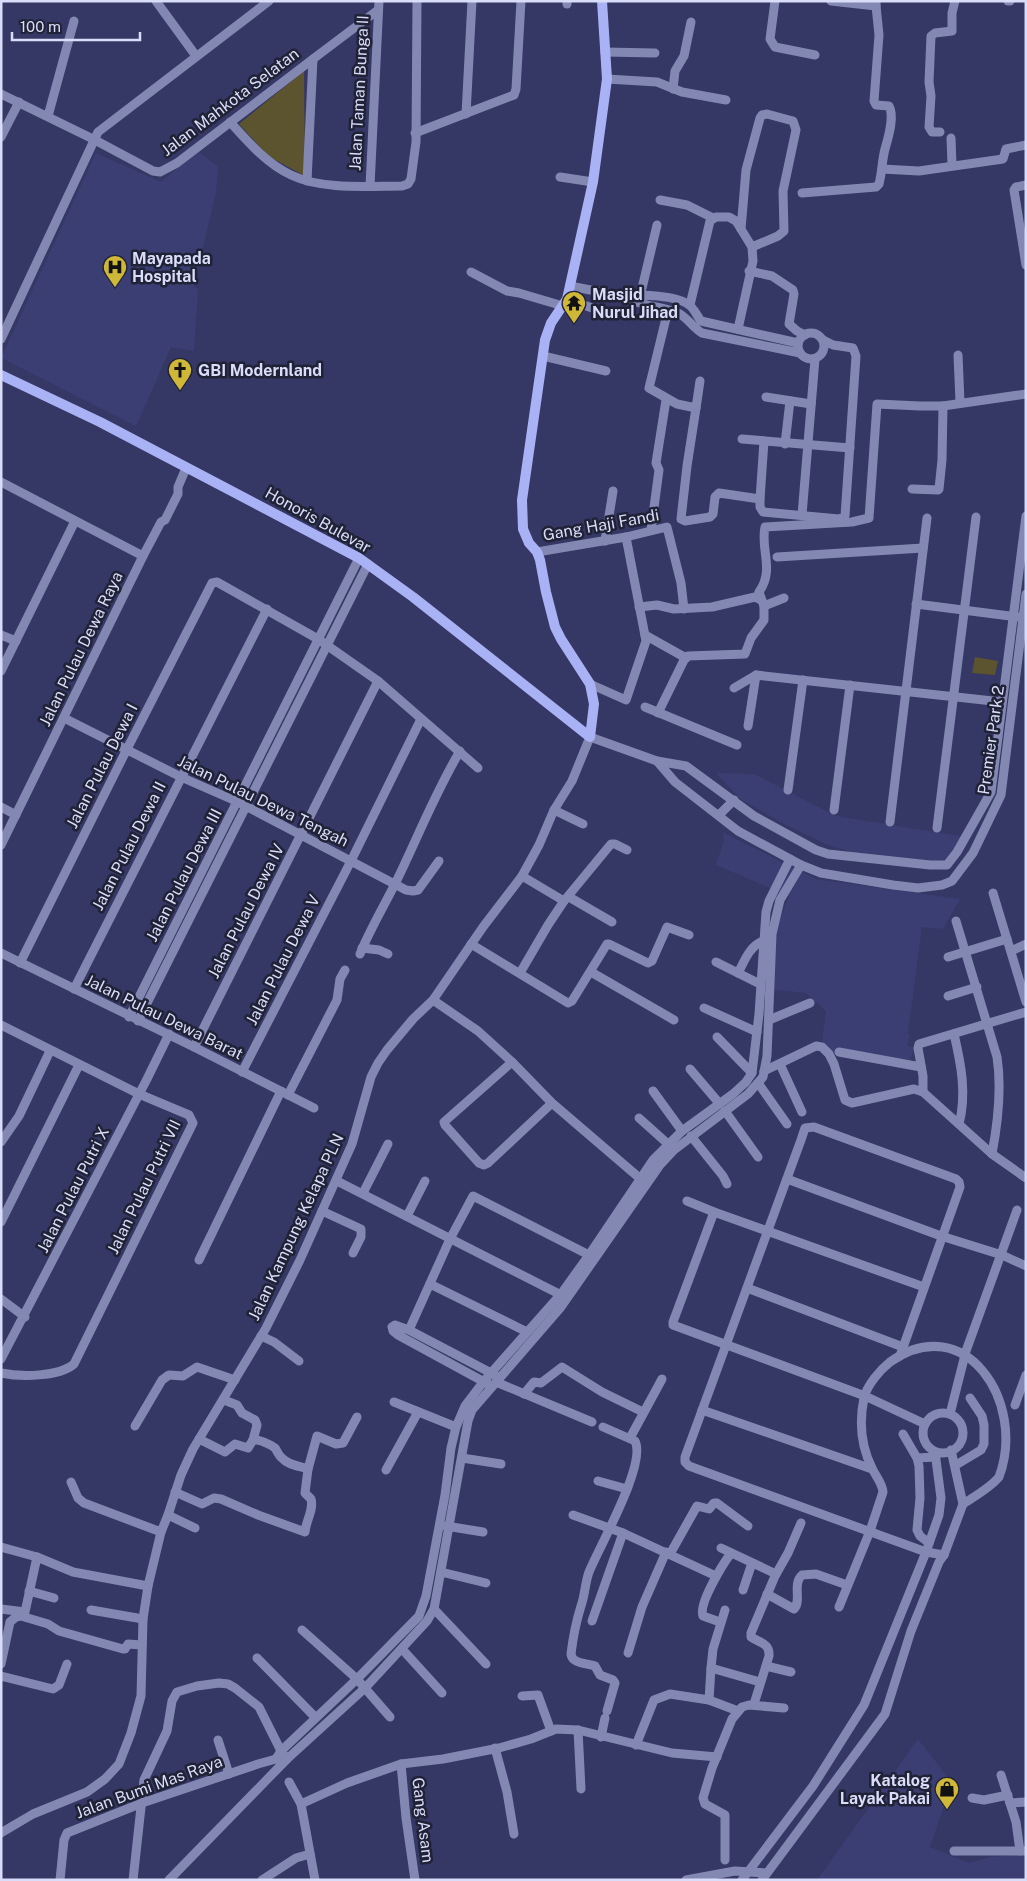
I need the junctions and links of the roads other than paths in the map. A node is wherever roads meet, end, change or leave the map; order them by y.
1 (156, 1) edge
2 (417, 1) edge
3 (472, 1) edge
4 (521, 1) edge
5 (602, 1) edge
6 (775, 1) edge
7 (955, 1) edge
8 (268, 2) edge
9 (836, 2) edge
10 (876, 4) edge
11 (379, 6) edge
12 (74, 21) dead end
13 (691, 22) dead end
14 (605, 52) junction
15 (655, 53) dead end
16 (815, 54) dead end
17 (196, 56) junction
18 (313, 59) junction
19 (607, 79) junction
20 (673, 89) junction
21 (1, 94) edge
22 (726, 100) dead end
23 (19, 102) junction
24 (466, 114) junction
25 (48, 116) junction
26 (230, 122) junction
27 (940, 132) dead end
28 (415, 134) junction
29 (1, 137) edge
30 (951, 138) dead end
31 (93, 139) junction
32 (1026, 145) edge
33 (952, 165) junction
34 (882, 169) junction
35 (560, 177) dead end
36 (307, 181) junction
37 (593, 182) junction
38 (1026, 185) edge
39 (370, 186) junction
40 (802, 193) dead end
41 (660, 200) dead end
42 (713, 218) junction
43 (657, 225) dead end
44 (741, 229) junction
45 (1023, 230) edge
46 (752, 247) junction
47 (1025, 262) edge
48 (749, 271) junction
49 (471, 272) dead end
50 (570, 286) junction
51 (640, 299) junction
52 (565, 302) junction
53 (690, 305) junction
54 (668, 310) junction
55 (606, 313) dead end
56 (738, 329) junction
57 (800, 337) junction
58 (1, 339) edge
59 (827, 344) junction
60 (800, 353) junction
61 (958, 355) dead end
62 (542, 356) junction
63 (812, 359) junction
64 (606, 371) dead end
65 (1, 375) edge
66 (700, 381) dead end
67 (1026, 394) edge
68 (766, 397) dead end
69 (666, 400) junction
70 (790, 401) junction
71 (960, 402) junction
72 (811, 404) junction
73 (942, 406) junction
74 (696, 408) junction
75 (742, 439) dead end
76 (764, 441) junction
77 (785, 444) junction
78 (808, 446) junction
79 (850, 448) junction
80 (186, 468) junction
81 (2, 484) edge
82 (912, 489) dead end
83 (613, 492) dead end
84 (760, 499) junction
85 (802, 515) junction
86 (1026, 516) edge
87 (976, 517) dead end
88 (927, 518) dead end
89 (75, 521) junction
90 (651, 530) junction
91 (626, 536) junction
92 (605, 541) junction
93 (923, 548) junction
94 (537, 552) junction
95 (143, 556) junction
96 (359, 558) junction
97 (777, 558) dead end
98 (368, 564) junction
99 (1026, 594) edge
100 (784, 598) dead end
101 (762, 603) junction
102 (916, 604) junction
103 (639, 607) junction
104 (267, 609) junction
105 (684, 609) junction
106 (964, 610) junction
107 (1021, 617) edge
108 (1, 635) edge
109 (645, 635) junction
110 (318, 640) junction
111 (16, 641) junction
112 (328, 646) junction
113 (686, 658) junction
114 (1, 672) edge
115 (756, 675) junction
116 (378, 680) junction
117 (803, 680) junction
118 (590, 684) junction
119 (850, 685) junction
120 (734, 688) dead end
121 (906, 692) junction
122 (954, 697) junction
123 (1002, 702) junction
124 (645, 707) dead end
125 (658, 713) junction
126 (64, 718) junction
127 (421, 719) junction
128 (748, 726) dead end
129 (590, 738) junction
130 (737, 745) dead end
131 (127, 749) junction
132 (460, 751) junction
133 (657, 761) junction
134 (478, 768) dead end
135 (181, 777) junction
136 (788, 790) dead end
137 (734, 800) junction
138 (238, 802) junction
139 (1, 807) edge
140 (247, 807) junction
141 (554, 810) junction
142 (834, 810) dead end
143 (16, 815) junction
144 (719, 815) junction
145 (890, 822) dead end
146 (583, 824) dead end
147 (937, 828) dead end
148 (301, 834) junction
149 (1, 845) edge
150 (627, 850) dead end
151 (790, 859) junction
152 (439, 861) dead end
153 (351, 862) junction
154 (801, 865) junction
155 (947, 865) junction
156 (522, 876) junction
157 (952, 881) junction
158 (395, 885) junction
159 (993, 893) dead end
160 (567, 899) junction
161 (956, 921) dead end
162 (612, 922) dead end
163 (689, 935) dead end
164 (1007, 939) junction
165 (763, 941) junction
166 (471, 944) junction
167 (1026, 944) edge
168 (1011, 951) junction
169 (966, 952) junction
170 (1, 953) edge
171 (388, 954) dead end
172 (948, 957) dead end
173 (716, 962) dead end
174 (20, 963) junction
175 (345, 970) dead end
176 (591, 972) junction
177 (520, 973) junction
178 (738, 973) junction
179 (760, 984) junction
180 (977, 988) junction
181 (74, 989) junction
182 (948, 996) dead end
183 (433, 1000) junction
184 (1026, 1002) edge
185 (810, 1003) dead end
186 (704, 1008) dead end
187 (1026, 1012) edge
188 (759, 1014) junction
189 (129, 1017) junction
190 (769, 1017) junction
191 (674, 1020) dead end
192 (138, 1021) junction
193 (989, 1023) junction
194 (1, 1025) edge
195 (757, 1032) junction
196 (169, 1034) junction
197 (954, 1034) junction
198 (717, 1037) dead end
199 (194, 1047) junction
200 (50, 1050) junction
201 (839, 1052) dead end
202 (512, 1062) junction
203 (780, 1064) junction
204 (80, 1065) junction
205 (921, 1067) junction
206 (690, 1069) dead end
207 (764, 1071) junction
208 (242, 1072) junction
209 (752, 1073) junction
210 (758, 1083) junction
211 (653, 1091) dead end
212 (923, 1092) junction
213 (284, 1093) junction
214 (139, 1094) junction
215 (552, 1103) junction
216 (722, 1107) junction
217 (314, 1108) dead end
218 (802, 1112) dead end
219 (639, 1118) dead end
220 (707, 1119) junction
221 (788, 1124) dead end
222 (959, 1124) junction
223 (682, 1131) junction
224 (691, 1136) junction
225 (1, 1142) edge
226 (388, 1144) dead end
227 (668, 1144) junction
228 (992, 1154) junction
229 (758, 1157) dead end
230 (1026, 1178) edge
231 (787, 1179) junction
232 (337, 1181) junction
233 (425, 1182) dead end
234 (644, 1182) junction
235 (727, 1184) dead end
236 (363, 1193) junction
237 (687, 1201) dead end
238 (1017, 1210) dead end
239 (322, 1211) junction
240 (714, 1212) junction
241 (406, 1216) junction
242 (1, 1222) edge
243 (768, 1231) junction
244 (941, 1236) junction
245 (450, 1239) junction
246 (353, 1253) dead end
247 (589, 1255) junction
248 (1002, 1255) junction
249 (199, 1260) dead end
250 (1026, 1266) edge
251 (430, 1284) junction
252 (924, 1287) junction
253 (747, 1288) junction
254 (564, 1296) junction
255 (1, 1299) edge
256 (24, 1317) junction
257 (409, 1330) junction
258 (527, 1332) junction
259 (262, 1336) junction
260 (727, 1346) junction
261 (901, 1351) junction
262 (966, 1351) junction
263 (1, 1358) edge
264 (300, 1361) dead end
265 (995, 1371) dead end
266 (491, 1372) junction
267 (1, 1373) edge
268 (1026, 1375) edge
269 (662, 1379) dead end
270 (236, 1380) junction
271 (484, 1381) junction
272 (496, 1382) junction
273 (1024, 1387) edge
274 (1010, 1392) dead end
275 (524, 1394) junction
276 (865, 1396) junction
277 (970, 1398) dead end
278 (224, 1400) junction
279 (394, 1402) dead end
280 (702, 1410) junction
281 (418, 1412) junction
282 (643, 1412) junction
283 (950, 1414) junction
284 (357, 1417) dead end
285 (592, 1422) dead end
286 (925, 1424) junction
287 (135, 1426) dead end
288 (456, 1427) junction
289 (602, 1427) dead end
290 (903, 1434) dead end
291 (630, 1438) junction
292 (199, 1439) junction
293 (252, 1440) junction
294 (951, 1450) junction
295 (1014, 1450) dead end
296 (936, 1455) junction
297 (462, 1458) junction
298 (917, 1458) junction
299 (501, 1464) dead end
300 (956, 1465) junction
301 (308, 1469) junction
302 (872, 1469) junction
303 (386, 1470) dead end
304 (598, 1481) dead end
305 (71, 1482) dead end
306 (627, 1489) junction
307 (176, 1492) junction
308 (963, 1504) junction
309 (168, 1515) junction
310 (573, 1515) dead end
311 (801, 1523) dead end
312 (439, 1524) junction
313 (748, 1526) dead end
314 (450, 1527) junction
315 (196, 1528) dead end
316 (610, 1528) junction
317 (870, 1531) junction
318 (161, 1532) junction
319 (483, 1532) dead end
320 (623, 1534) junction
321 (1, 1547) edge
322 (721, 1548) dead end
323 (928, 1548) junction
324 (668, 1553) junction
325 (730, 1553) junction
326 (944, 1555) junction
327 (37, 1556) junction
328 (752, 1563) junction
329 (441, 1572) junction
330 (776, 1574) junction
331 (716, 1576) junction
332 (486, 1583) dead end
333 (847, 1585) junction
334 (148, 1586) junction
335 (744, 1590) dead end
336 (29, 1591) junction
337 (768, 1594) junction
338 (54, 1598) dead end
339 (839, 1607) dead end
340 (1, 1610) edge
341 (91, 1610) dead end
342 (434, 1610) junction
343 (725, 1610) dead end
344 (25, 1614) junction
345 (143, 1619) junction
346 (592, 1621) dead end
347 (720, 1622) junction
348 (302, 1630) dead end
349 (142, 1645) junction
350 (402, 1649) junction
351 (628, 1653) dead end
352 (257, 1658) dead end
353 (1, 1664) edge
354 (67, 1664) dead end
355 (486, 1664) dead end
356 (766, 1666) junction
357 (711, 1668) junction
358 (791, 1672) dead end
359 (1, 1676) edge
360 (357, 1679) junction
361 (760, 1682) junction
362 (364, 1688) junction
363 (442, 1693) dead end
364 (522, 1696) dead end
365 (709, 1700) junction
366 (754, 1704) junction
367 (784, 1708) dead end
368 (738, 1711) junction
369 (390, 1716) dead end
370 (315, 1717) junction
371 (578, 1730) junction
372 (551, 1731) junction
373 (601, 1736) junction
374 (218, 1740) dead end
375 (636, 1745) junction
376 (496, 1748) junction
377 (278, 1755) junction
378 (717, 1756) junction
379 (287, 1759) junction
380 (401, 1764) junction
381 (229, 1774) junction
382 (1001, 1775) dead end
383 (289, 1782) dead end
384 (581, 1789) dead end
385 (972, 1798) dead end
386 (1009, 1799) junction
387 (142, 1802) junction
388 (1026, 1802) edge
389 (301, 1804) junction
390 (1, 1833) edge
391 (514, 1834) dead end
392 (954, 1851) dead end
393 (1023, 1851) edge
394 (310, 1854) junction
395 (725, 1860) dead end
396 (744, 1876) edge
397 (764, 1877) edge
398 (60, 1880) edge
399 (133, 1880) edge
400 (169, 1880) edge
401 (262, 1880) edge
402 (315, 1880) edge
403 (415, 1880) edge
404 (686, 1880) edge

1 - 17 street
2 - 28 street
3 - 24 street
4 - 24 street
5 - 14 street, Jalan Kampung Kelapa PLN
6 - 16 street
7 - 27 street
8 - 17 street
9 - 10 street
10 - 34 street
11 - 18 street, Jalan Mahkota Selatan
11 - 39 street, Jalan Taman Bunga II
12 - 25 street
13 - 20 street
14 - 15 street
14 - 19 street, Jalan Kampung Kelapa PLN
17 - 31 street
18 - 26 street, Jalan Mahkota Selatan
18 - 36 street
19 - 20 street
19 - 37 street, Jalan Kampung Kelapa PLN
20 - 22 street
21 - 23 street, Jalan Mahkota Selatan
23 - 25 street, Jalan Mahkota Selatan
23 - 29 street
24 - 28 street
25 - 31 street, Jalan Mahkota Selatan
26 - 31 street, Jalan Mahkota Selatan
26 - 36 street
28 - 39 street
30 - 33 street
31 - 58 street
32 - 33 street
33 - 34 street
34 - 40 street
35 - 37 street
36 - 39 street
37 - 50 street, Jalan Kampung Kelapa PLN
38 - 45 street
41 - 42 street
42 - 44 street
42 - 53 street
43 - 51 street
44 - 46 street
44 - 46 street
45 - 47 street
46 - 48 street
48 - 56 street
48 - 57 street
49 - 52 street
50 - 51 street
50 - 52 street, Jalan Kampung Kelapa PLN
51 - 53 street
51 - 54 street
52 - 55 street
52 - 62 street, Jalan Kampung Kelapa PLN
53 - 56 street
54 - 60 street
54 - 69 street
56 - 57 street
57 - 59 street
57 - 60 street
59 - 63 street
59 - 79 street
60 - 63 street
61 - 71 street
62 - 64 street
62 - 94 street, Jalan Kampung Kelapa PLN
63 - 72 street
65 - 80 street, Honoris Bulevar
66 - 74 street
67 - 71 street
68 - 70 street
69 - 74 street
69 - 90 street
70 - 72 street
70 - 77 street
71 - 73 street
72 - 78 street
73 - 82 street
73 - 101 street
74 - 84 street
75 - 76 street
76 - 77 street
76 - 84 street
77 - 78 street
78 - 79 street
78 - 85 street
79 - 85 street
80 - 95 street, Jalan Pulau Dewa Raya
80 - 96 street, Honoris Bulevar
81 - 89 street
83 - 92 street
84 - 85 street
86 - 107 street, Premier Park 2
87 - 106 street
88 - 93 street
89 - 95 street
89 - 111 street
90 - 91 street, Gang Haji Fandi
90 - 105 street, Gang Haji Fandi
91 - 92 street, Gang Haji Fandi
91 - 103 street
92 - 94 street, Gang Haji Fandi
93 - 97 street
93 - 102 street
94 - 118 street, Jalan Kampung Kelapa PLN
95 - 126 street, Jalan Pulau Dewa Raya
96 - 98 street, Honoris Bulevar
96 - 110 street, Jalan Pulau Dewa III
98 - 112 street, Jalan Pulau Dewa III
98 - 129 street, Honoris Bulevar
99 - 107 street, Premier Park 2
100 - 101 street
101 - 105 street
101 - 113 street
102 - 106 street
102 - 121 street
103 - 105 street
103 - 109 street
104 - 110 street
104 - 131 street, Jalan Pulau Dewa I
104 - 135 street, Jalan Pulau Dewa II
106 - 107 street
106 - 122 street
107 - 123 street, Premier Park 2
107 - 157 street, Premier Park 2
108 - 111 street
109 - 113 street
109 - 118 street
110 - 112 street
110 - 138 street, Jalan Pulau Dewa III
111 - 114 street
112 - 116 street
112 - 140 street, Jalan Pulau Dewa III
113 - 125 street
115 - 117 street, Premier Park 2
115 - 120 street
115 - 128 street
116 - 127 street
116 - 148 street, Jalan Pulau Dewa IV
117 - 119 street, Premier Park 2
117 - 136 street
118 - 129 street, Jalan Kampung Kelapa PLN
119 - 121 street, Premier Park 2
119 - 142 street
121 - 122 street, Premier Park 2
121 - 145 street
122 - 123 street, Premier Park 2
122 - 147 street
123 - 155 street, Premier Park 2
124 - 125 street
125 - 130 street
126 - 131 street, Jalan Pulau Dewa Tengah
126 - 143 street, Jalan Pulau Dewa Raya
127 - 132 street
127 - 153 street, Jalan Pulau Dewa V
129 - 133 street
129 - 141 street, Jalan Kampung Kelapa PLN
131 - 135 street, Jalan Pulau Dewa Tengah
131 - 174 street, Jalan Pulau Dewa I
132 - 134 street
132 - 158 street
133 - 137 street
133 - 144 street
135 - 138 street, Jalan Pulau Dewa Tengah
135 - 181 street, Jalan Pulau Dewa II
137 - 144 street
137 - 155 street
138 - 140 street, Jalan Pulau Dewa Tengah
138 - 189 street, Jalan Pulau Dewa III
139 - 143 street
140 - 148 street, Jalan Pulau Dewa Tengah
140 - 192 street, Jalan Pulau Dewa III
141 - 146 street
141 - 156 street, Jalan Kampung Kelapa PLN
143 - 149 street, Jalan Pulau Dewa Raya
144 - 151 street
148 - 153 street, Jalan Pulau Dewa Tengah
148 - 199 street, Jalan Pulau Dewa IV
150 - 160 street
151 - 154 street
151 - 165 street
152 - 158 street, Jalan Pulau Dewa Tengah
153 - 158 street, Jalan Pulau Dewa Tengah
153 - 208 street, Jalan Pulau Dewa V
154 - 157 street
154 - 190 street
155 - 157 street
156 - 160 street
156 - 166 street, Jalan Kampung Kelapa PLN
158 - 171 street
159 - 164 street
160 - 162 street
160 - 177 street
161 - 169 street
163 - 176 street
164 - 168 street
164 - 169 street
165 - 178 street
165 - 179 street
166 - 177 street
166 - 183 street, Jalan Kampung Kelapa PLN
167 - 168 street
168 - 184 street
169 - 172 street
169 - 180 street
170 - 174 street, Jalan Pulau Dewa Barat
173 - 178 street
174 - 181 street, Jalan Pulau Dewa Barat
175 - 213 street
176 - 177 street
176 - 191 street
178 - 179 street
179 - 188 street
180 - 182 street
180 - 193 street
181 - 189 street, Jalan Pulau Dewa Barat
183 - 202 street
183 - 232 street, Jalan Kampung Kelapa PLN
185 - 190 street
186 - 195 street
187 - 193 street
188 - 190 street
188 - 195 street
189 - 192 street, Jalan Pulau Dewa Barat
190 - 207 street
192 - 196 street, Jalan Pulau Dewa Barat
193 - 197 street
193 - 228 street
194 - 200 street, Jalan Pulau Putri VII
195 - 209 street
196 - 199 street, Jalan Pulau Dewa Barat
196 - 214 street, Jalan Pulau Putri X
197 - 205 street
197 - 222 street
198 - 209 street
199 - 208 street, Jalan Pulau Dewa Barat
200 - 204 street, Jalan Pulau Putri VII
200 - 225 street
201 - 205 street
202 - 215 street
202 - 215 street
203 - 207 street
203 - 212 street
203 - 218 street
204 - 214 street, Jalan Pulau Putri VII
204 - 242 street
205 - 212 street
206 - 216 street
207 - 210 street
208 - 213 street, Jalan Pulau Dewa Barat
209 - 216 street
210 - 216 street
210 - 221 street
211 - 223 street
212 - 222 street
213 - 217 street, Jalan Pulau Dewa Barat
213 - 249 street
214 - 256 street, Jalan Pulau Putri X
214 - 267 street, Jalan Pulau Putri VII
215 - 234 street
216 - 220 street
216 - 229 street
219 - 227 street
220 - 223 street
220 - 224 street
222 - 228 street
223 - 227 street
224 - 234 street
224 - 235 street
226 - 236 street
227 - 234 street
228 - 230 street
231 - 243 street
231 - 244 street
231 - 244 street
232 - 236 street
232 - 239 street, Jalan Kampung Kelapa PLN
233 - 241 street
234 - 247 street
234 - 254 street
236 - 241 street
237 - 240 street
238 - 248 street
239 - 246 street
239 - 259 street, Jalan Kampung Kelapa PLN
240 - 243 street
240 - 260 street
241 - 245 street
243 - 252 street
243 - 253 street
244 - 248 street
244 - 252 street
245 - 247 street
245 - 251 street
245 - 254 street
247 - 254 street
248 - 250 street
248 - 262 street
251 - 257 street
251 - 258 street
252 - 261 street
253 - 260 street
253 - 261 street
254 - 258 street
254 - 272 street
255 - 256 street
256 - 263 street, Jalan Pulau Putri X
257 - 266 street
257 - 271 street
258 - 266 street
259 - 264 street
259 - 270 street, Jalan Kampung Kelapa PLN
260 - 276 street
260 - 280 street
261 - 262 street
261 - 276 street
262 - 265 street
262 - 283 street
266 - 271 street
266 - 272 street
268 - 273 street
269 - 282 street
270 - 278 street, Jalan Kampung Kelapa PLN
270 - 287 street
271 - 272 street
271 - 288 street
272 - 275 street
272 - 297 street
273 - 274 street
275 - 282 street
275 - 285 street
276 - 286 street
276 - 302 street
277 - 300 street
278 - 292 street, Jalan Kampung Kelapa PLN
278 - 293 street
279 - 281 street
280 - 302 street
280 - 317 street
281 - 288 street
281 - 303 street
282 - 291 street
283 - 286 street
283 - 294 street
284 - 301 street
286 - 296 street
288 - 312 street
289 - 291 street
290 - 298 street
291 - 306 street
292 - 293 street
292 - 307 street, Jalan Kampung Kelapa PLN
293 - 301 street
294 - 296 street
294 - 300 street
295 - 308 street
296 - 298 street
296 - 323 street
297 - 299 street
297 - 314 street
298 - 323 street
300 - 308 street
301 - 307 street
302 - 317 street
304 - 306 street
305 - 318 street
306 - 316 street
307 - 309 street, Jalan Kampung Kelapa PLN
308 - 326 street
309 - 315 street
309 - 318 street, Jalan Kampung Kelapa PLN
310 - 316 street
311 - 330 street
312 - 314 street
312 - 360 street
313 - 324 street
314 - 319 street
314 - 329 street
316 - 320 street
316 - 373 street
317 - 323 street
317 - 333 street
318 - 334 street, Jalan Kampung Kelapa PLN
320 - 324 street
320 - 346 street
321 - 327 street
322 - 325 street
323 - 326 street
323 - 396 street
324 - 331 street
324 - 351 street
325 - 328 street
325 - 331 street
326 - 397 street
327 - 334 street
327 - 336 street
328 - 330 street
328 - 335 street
329 - 332 street
329 - 342 street
330 - 337 street
331 - 347 street
333 - 337 street
333 - 339 street
334 - 345 street, Jalan Kampung Kelapa PLN
336 - 338 street
336 - 344 street
337 - 356 street
340 - 344 street
341 - 345 street
342 - 350 street
342 - 355 street
343 - 347 street
344 - 349 street
344 - 353 street
345 - 349 street, Jalan Kampung Kelapa PLN
347 - 357 street
348 - 360 street
349 - 390 street, Jalan Kampung Kelapa PLN
350 - 362 street
350 - 363 street
352 - 370 street
354 - 359 street
356 - 358 street
356 - 361 street
357 - 361 street
357 - 365 street
360 - 362 street
360 - 370 street
361 - 366 street
362 - 369 street
362 - 379 street
364 - 372 street
365 - 368 street
365 - 375 street
366 - 367 street
366 - 368 street
368 - 378 street
370 - 377 street
371 - 372 street
371 - 373 street
371 - 384 street
372 - 376 street
373 - 375 street
374 - 381 street
375 - 378 street
376 - 380 street
376 - 391 street
377 - 379 street
377 - 381 street, Jalan Bumi Mas Raya
377 - 387 street
378 - 395 street
379 - 400 street
380 - 389 street
380 - 403 street, Gang Asam
381 - 387 street, Jalan Bumi Mas Raya
382 - 386 street
383 - 389 street
385 - 386 street
386 - 388 street
386 - 393 street
387 - 398 street, Jalan Bumi Mas Raya
387 - 399 street
389 - 394 street
392 - 393 street
394 - 401 street
394 - 402 street
396 - 397 street
396 - 404 street

